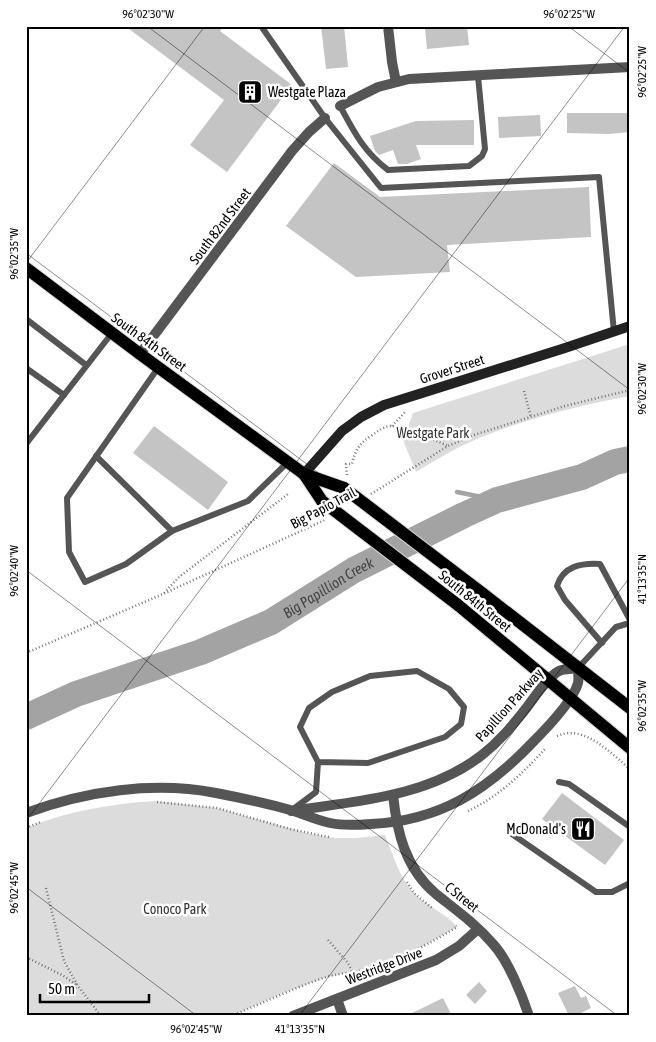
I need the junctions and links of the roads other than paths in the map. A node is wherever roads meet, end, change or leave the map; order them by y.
1 (262, 26) edge
2 (388, 26) edge
3 (630, 67) edge
4 (478, 76) junction
5 (396, 82) junction
6 (340, 106) joint
7 (325, 118) junction
8 (26, 268) edge
9 (26, 319) edge
10 (630, 326) edge
11 (614, 332) junction
12 (112, 333) junction
13 (140, 354) junction
14 (86, 365) junction
15 (26, 368) edge
16 (158, 368) junction
17 (64, 395) junction
18 (26, 444) edge
19 (96, 456) junction
20 (288, 462) junction
21 (304, 474) junction
22 (172, 531) junction
23 (630, 621) edge
24 (602, 643) junction
25 (578, 668) junction
26 (548, 681) junction
27 (570, 698) junction
28 (630, 708) edge
29 (630, 748) edge
30 (318, 762) junction
31 (559, 782) dead end
32 (393, 795) junction
33 (291, 811) junction
34 (26, 813) edge
35 (396, 823) junction
36 (630, 827) edge
37 (509, 832) dead end
38 (630, 883) edge
39 (478, 929) junction
40 (337, 999) junction
41 (293, 1016) edge
42 (343, 1016) edge
43 (529, 1016) edge

1 - 7 lane
2 - 5 street
3 - 4 street
4 - 5 street
4 - 6 lane
5 - 6 street
7 - 11 lane
7 - 13 street, South 82nd Street
8 - 12 main road, South 84th Street
9 - 14 lane
10 - 11 street, Grover Street
11 - 21 street, Grover Street
12 - 13 main road, South 84th Street
12 - 14 lane
13 - 16 main road, South 84th Street
14 - 17 lane
15 - 17 lane
16 - 19 lane
16 - 20 main road, South 84th Street
17 - 18 lane
19 - 22 lane
19 - 22 lane
20 - 21 main road, South 84th Street
20 - 22 lane
21 - 25 main road, South 84th Street, bridge
21 - 26 main road, South 84th Street, bridge
23 - 24 lane
23 - 24 lane
24 - 25 lane
25 - 26 street, Papillion Parkway
25 - 27 street, Papillion Parkway
25 - 28 main road, South 84th Street
26 - 27 main road, South 84th Street
26 - 32 street, Papillion Parkway
27 - 29 main road, South 84th Street
27 - 35 street, Papillion Parkway
30 - 30 lane
30 - 33 lane
31 - 36 lane
32 - 33 street, Papillion Parkway
32 - 35 street, C Street
33 - 34 street, Papillion Parkway
33 - 35 street, Papillion Parkway
35 - 39 street, C Street
37 - 38 lane
39 - 40 street, Westridge Drive
39 - 43 street, C Street
40 - 41 street, Westridge Drive
40 - 42 street

